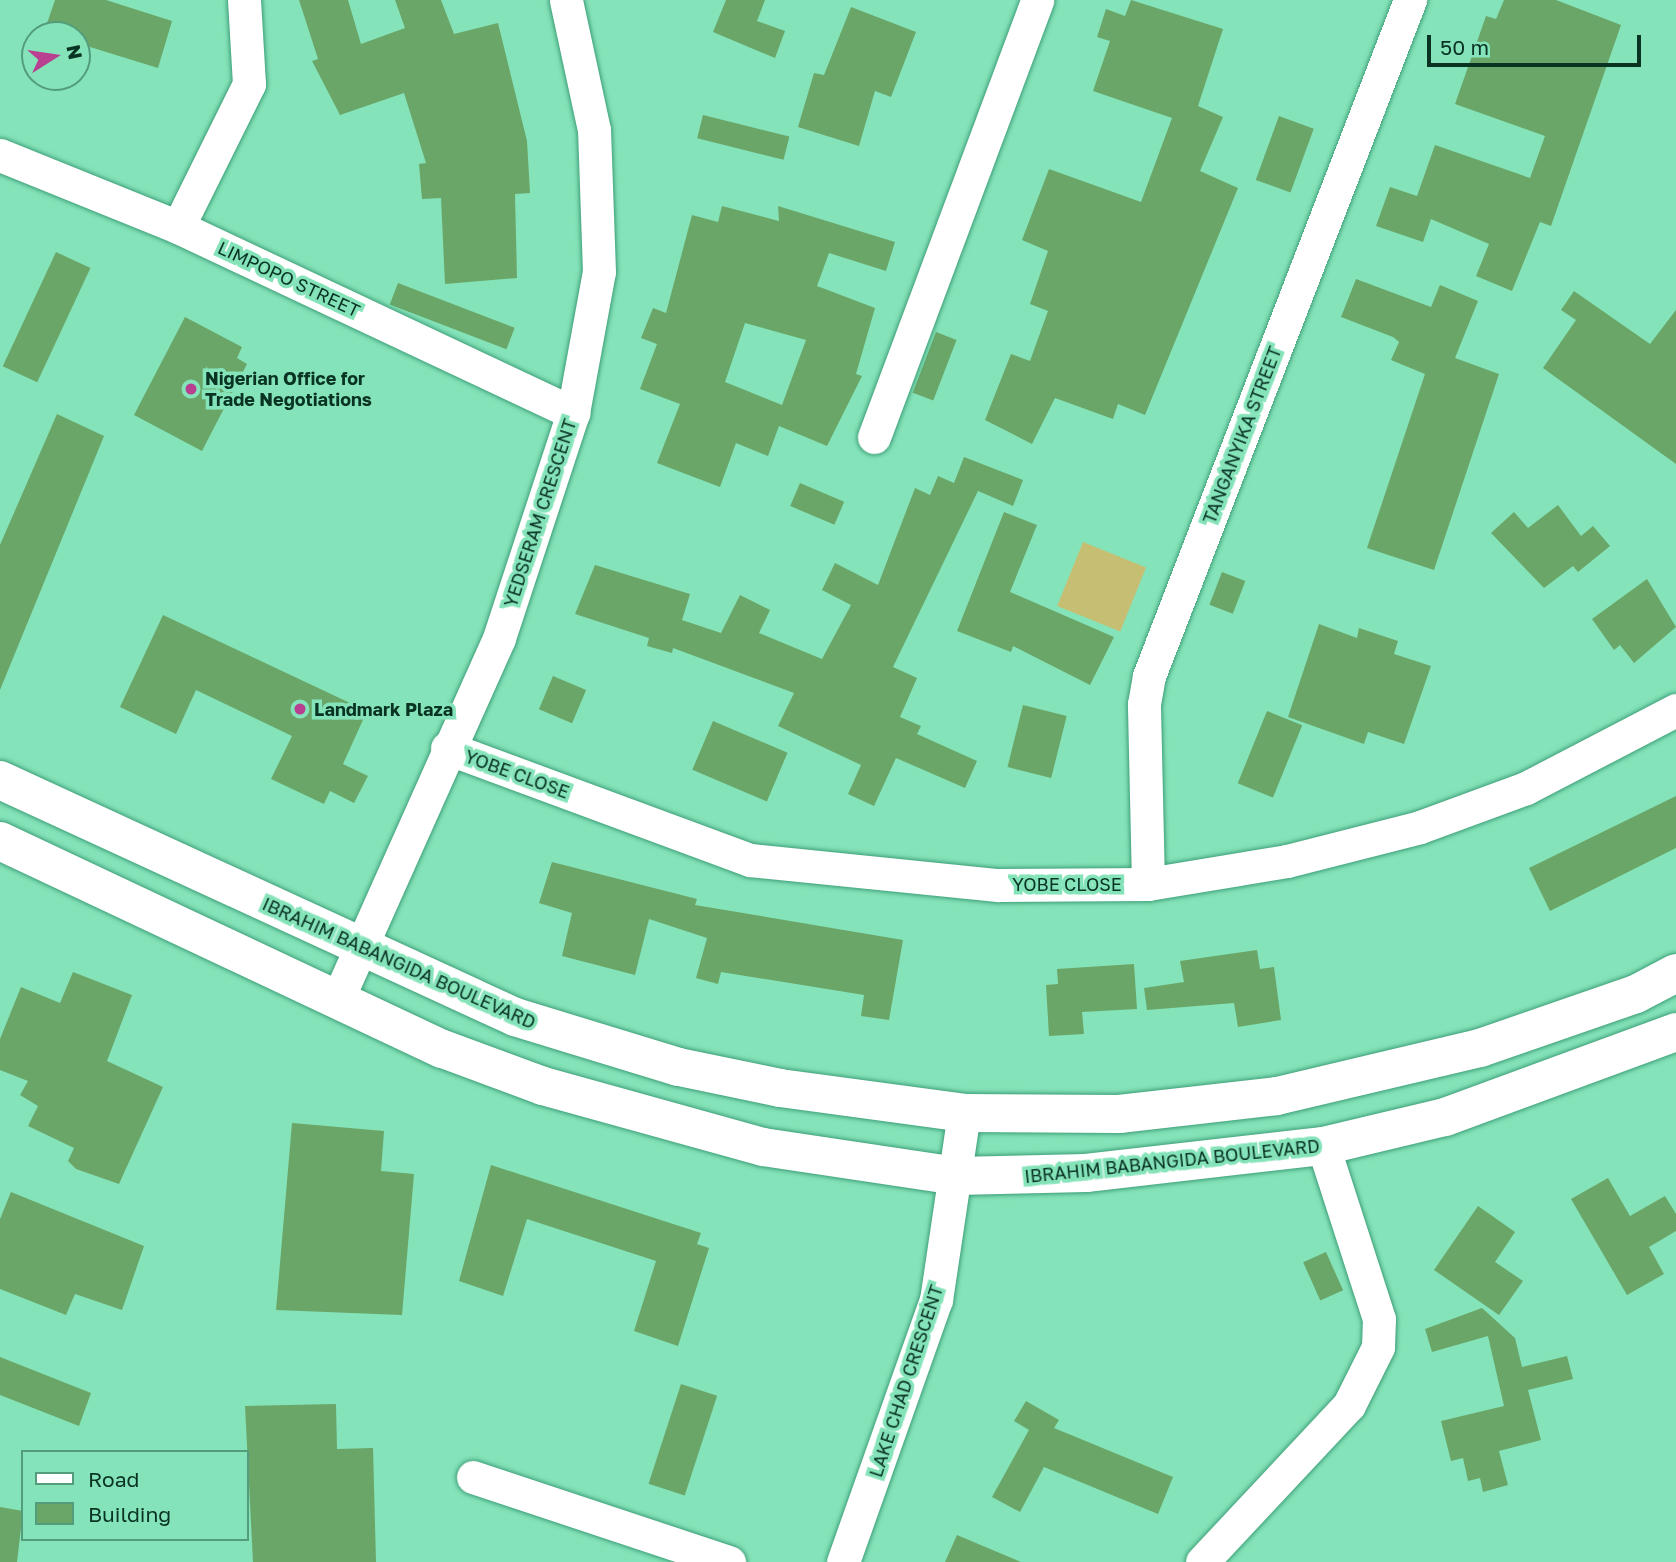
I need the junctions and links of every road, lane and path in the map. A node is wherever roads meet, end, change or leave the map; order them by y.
1 (244, 0) edge
2 (566, 0) edge
3 (1037, 0) edge
4 (1410, 0) edge
5 (0, 155) edge
6 (178, 228) junction
7 (573, 413) junction
8 (874, 437) dead end
9 (1676, 709) edge
10 (447, 748) junction
11 (0, 780) edge
12 (0, 841) edge
13 (1148, 884) junction
14 (360, 949) junction
15 (1676, 972) edge
16 (339, 996) junction
17 (1676, 1032) edge
18 (964, 1113) junction
19 (1323, 1146) junction
20 (957, 1176) junction
21 (473, 1477) dead end
22 (729, 1562) edge
23 (843, 1562) edge
24 (1202, 1562) edge

1 - 6 street
2 - 7 street, YEDSERAM CRESCENT
3 - 8 street
4 - 13 street, TANGANYIKA STREET
5 - 6 street, LIMPOPO STREET
6 - 7 street, LIMPOPO STREET
7 - 10 street, YEDSERAM CRESCENT
9 - 13 street, YOBE CLOSE
10 - 13 street, YOBE CLOSE
10 - 14 street, YEDSERAM CRESCENT
11 - 14 street, IBRAHIM BABANGIDA BOULEVARD
12 - 16 street, IBRAHIM BABANGIDA BOULEVARD
14 - 16 street, YEDSERAM CRESCENT
14 - 18 street, IBRAHIM BABANGIDA BOULEVARD
15 - 18 street, IBRAHIM BABANGIDA BOULEVARD
16 - 20 street, IBRAHIM BABANGIDA BOULEVARD
17 - 19 street, IBRAHIM BABANGIDA BOULEVARD
18 - 20 street, LAKE CHAD CRESCENT
19 - 20 street, IBRAHIM BABANGIDA BOULEVARD
19 - 24 street
20 - 23 street, LAKE CHAD CRESCENT
21 - 22 street

